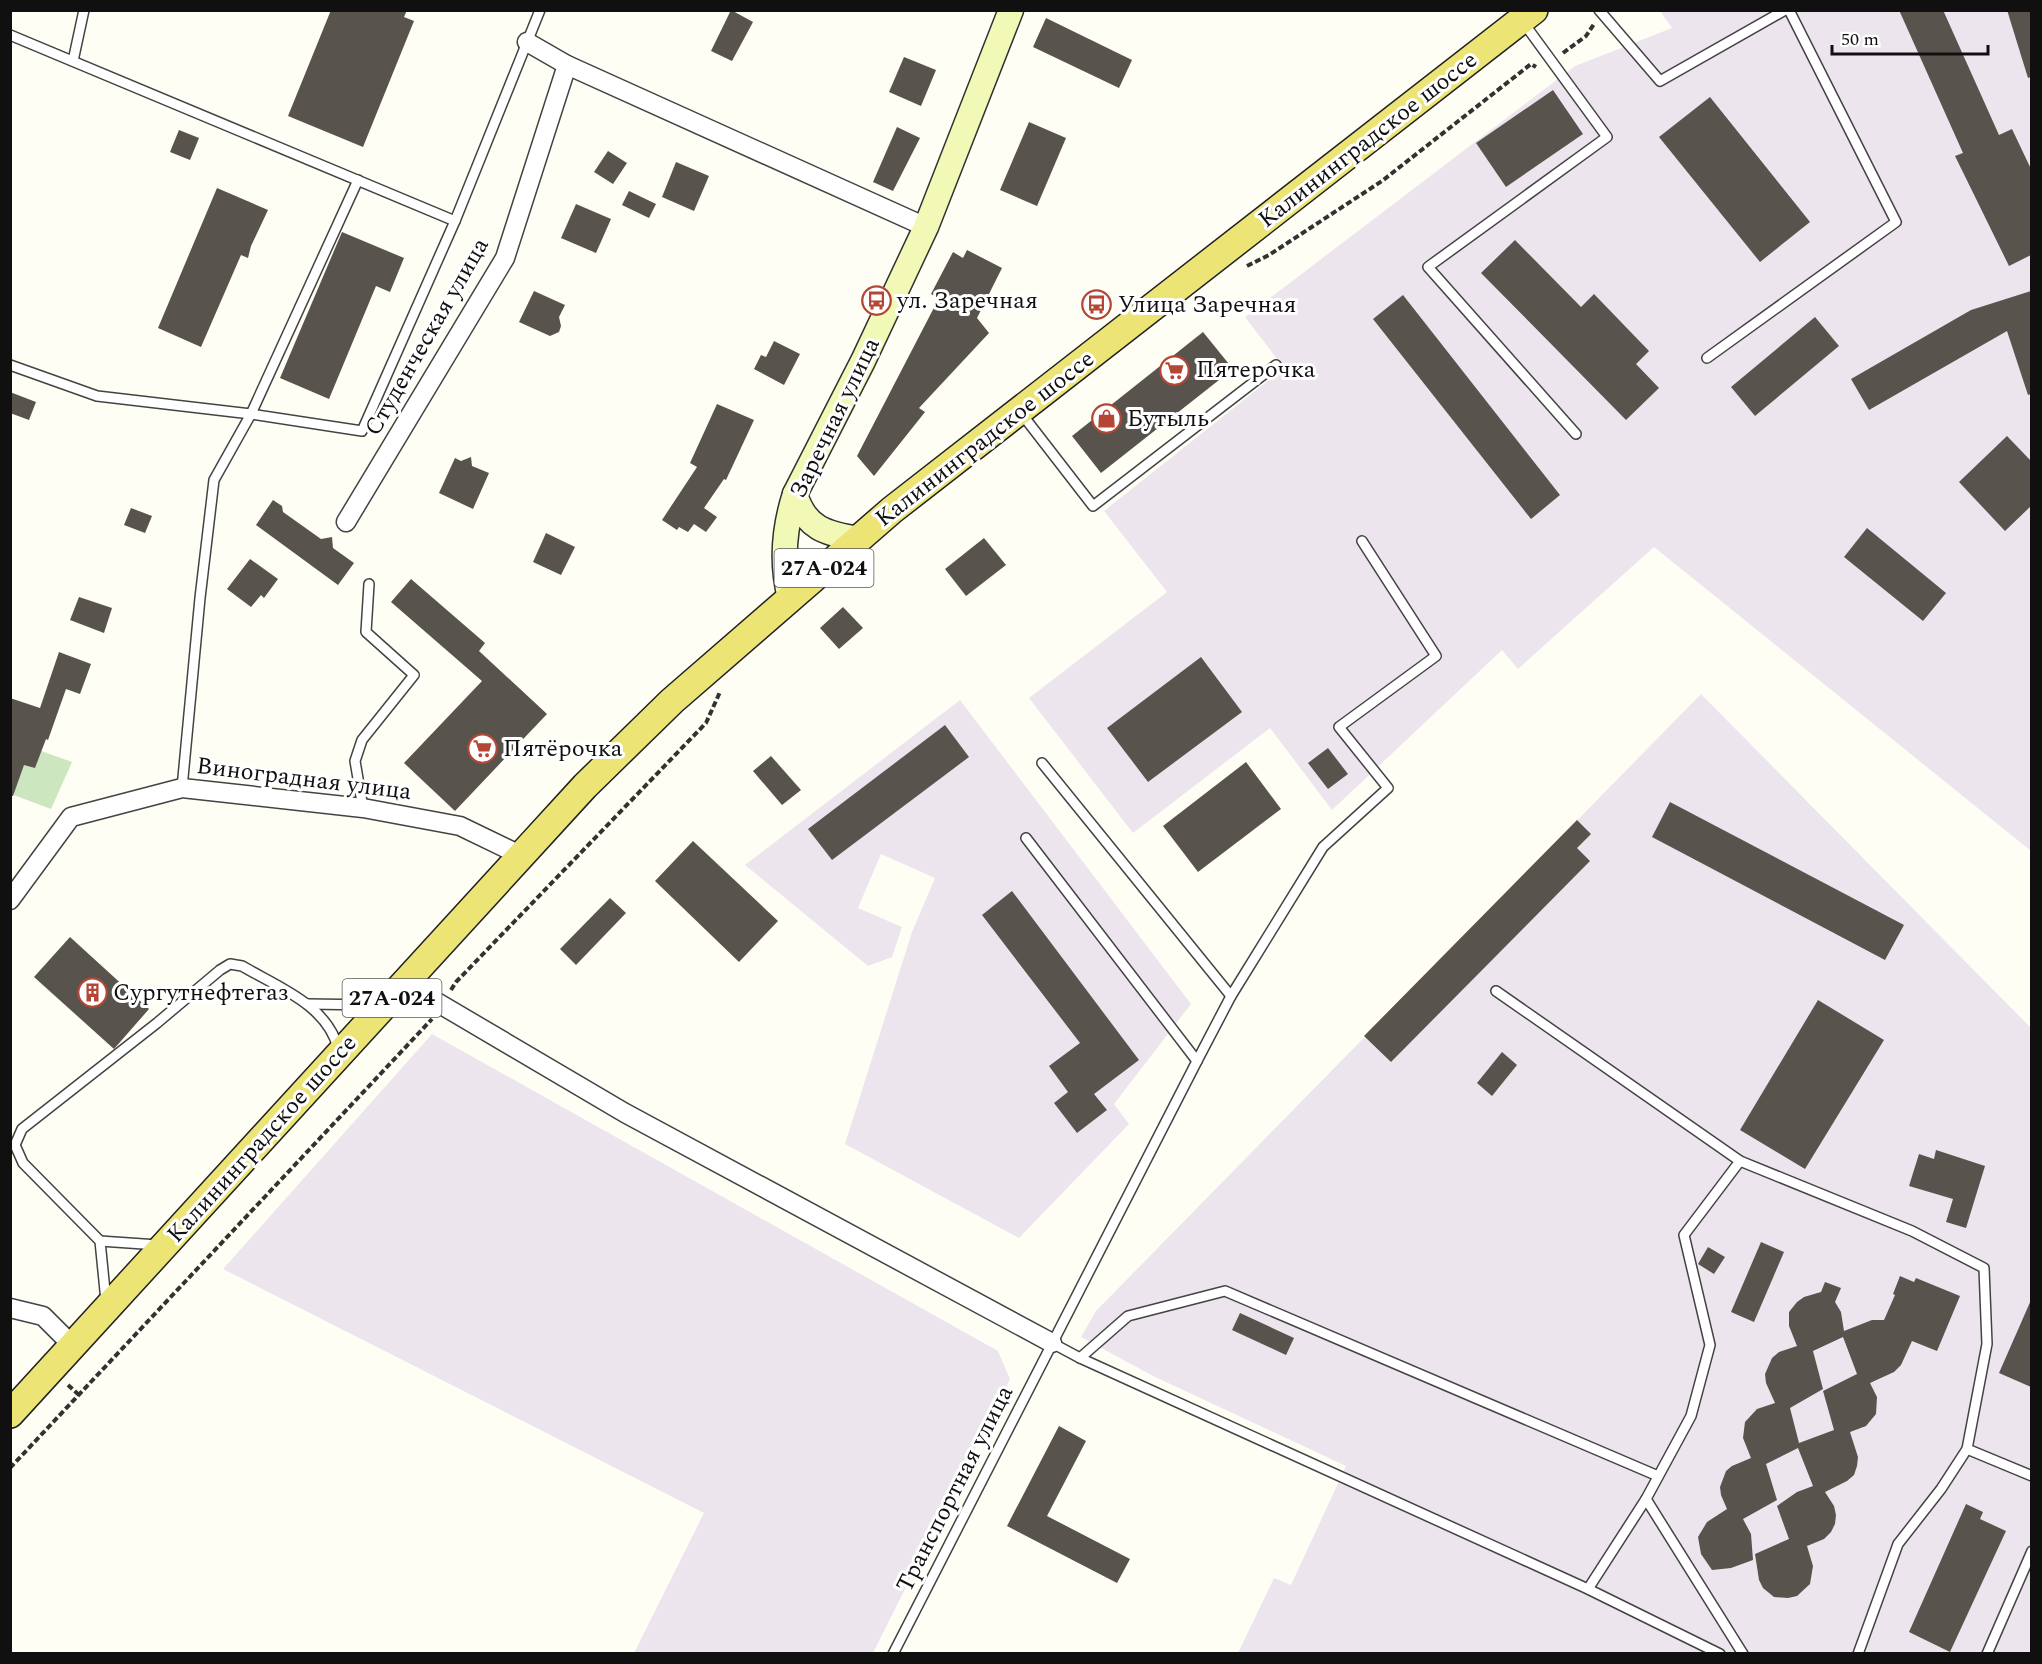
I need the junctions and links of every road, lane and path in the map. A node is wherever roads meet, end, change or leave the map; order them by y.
1 (84, 10) edge
2 (540, 10) edge
3 (1011, 10) edge
4 (1599, 10) edge
5 (1787, 10) edge
6 (1528, 15) edge
7 (10, 35) edge
8 (527, 42) junction
9 (73, 61) junction
10 (567, 64) junction
11 (358, 180) junction
12 (455, 221) junction
13 (926, 227) junction
14 (1707, 358) dead end
15 (10, 365) edge
16 (1276, 365) dead end
17 (1020, 411) junction
18 (251, 414) junction
19 (1576, 434) dead end
20 (795, 494) junction
21 (346, 522) dead end
22 (859, 539) junction
23 (1362, 541) dead end
24 (369, 584) dead end
25 (790, 598) junction
26 (724, 683) dead end
27 (1042, 764) dead end
28 (182, 788) junction
29 (363, 808) junction
30 (1026, 838) dead end
31 (522, 856) junction
32 (10, 900) edge
33 (406, 984) junction
34 (1496, 991) dead end
35 (1231, 996) junction
36 (307, 1004) junction
37 (386, 1005) junction
38 (441, 1005) junction
39 (340, 1054) junction
40 (1197, 1061) junction
41 (1740, 1161) junction
42 (100, 1241) junction
43 (166, 1245) junction
44 (10, 1308) edge
45 (106, 1309) junction
46 (1052, 1343) junction
47 (73, 1346) junction
48 (1080, 1358) junction
49 (10, 1414) edge
50 (1967, 1449) junction
51 (10, 1468) edge
52 (1658, 1476) junction
53 (2031, 1476) edge
54 (1646, 1498) junction
55 (2031, 1551) edge
56 (1588, 1589) junction
57 (893, 1653) edge
58 (1720, 1653) edge
59 (1743, 1653) edge
60 (1857, 1653) edge
61 (1987, 1653) edge

1 - 9 lane
2 - 8 lane
3 - 13 main road, Заречная улица
4 - 5 lane
5 - 14 lane
6 - 17 main road, Калининградское шоссе / 27А-024
6 - 19 lane
7 - 9 lane
8 - 10 street
8 - 12 lane
9 - 11 lane
10 - 13 street
10 - 21 street, Студенческая улица
11 - 12 lane
11 - 18 lane
12 - 18 lane
13 - 20 main road, Заречная улица
15 - 18 lane
16 - 17 lane
17 - 22 main road, Калининградское шоссе / 27А-024
18 - 28 lane
20 - 22 main road
20 - 25 main road, Заречная улица
22 - 25 main road, Калининградское шоссе / 27А-024
23 - 35 lane, Транспортная улица
24 - 29 lane
25 - 31 main road, Калининградское шоссе / 27А-024
26 - 38 path
27 - 35 lane
28 - 29 street, Виноградная улица
28 - 32 street, Виноградная улица
29 - 31 street, Виноградная улица
30 - 40 lane
31 - 33 main road, Калининградское шоссе / 27А-024
33 - 37 main road, Калининградское шоссе / 27А-024
33 - 38 street
34 - 41 lane
35 - 40 lane, Транспортная улица
36 - 37 lane
36 - 39 lane
36 - 42 lane
37 - 39 main road, Калининградское шоссе / 27А-024
38 - 46 street
38 - 51 path
39 - 43 main road, Калининградское шоссе / 27А-024
40 - 46 lane, Транспортная улица
41 - 50 lane
41 - 52 lane
42 - 43 lane
42 - 45 lane
43 - 45 main road, Калининградское шоссе / 27А-024
44 - 47 street
45 - 47 main road, Калининградское шоссе / 27А-024
46 - 48 lane
46 - 57 lane, Транспортная улица
47 - 49 main road, Калининградское шоссе / 27А-024
48 - 52 lane
48 - 56 lane
50 - 53 lane
50 - 60 lane
52 - 54 lane
54 - 56 lane
54 - 59 lane
55 - 61 lane
56 - 58 lane

